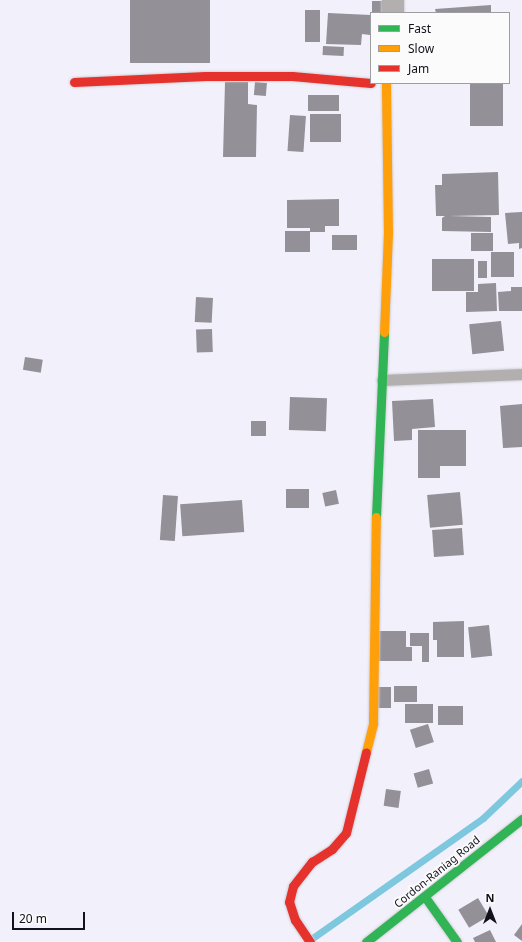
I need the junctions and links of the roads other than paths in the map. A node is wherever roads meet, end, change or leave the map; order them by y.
1 (393, 0) edge
2 (393, 12) edge
3 (74, 82) dead end
4 (370, 82) edge
5 (379, 84) edge
6 (522, 374) edge
7 (382, 380) junction
8 (522, 819) edge
9 (425, 897) junction
10 (310, 942) edge
11 (366, 942) edge
12 (457, 942) edge

1 - 2 street
3 - 4 street
5 - 7 street
6 - 7 lane
7 - 10 street
8 - 9 street, Cordon-Raniag Road
9 - 11 street, Cordon-Raniag Road
9 - 12 street

